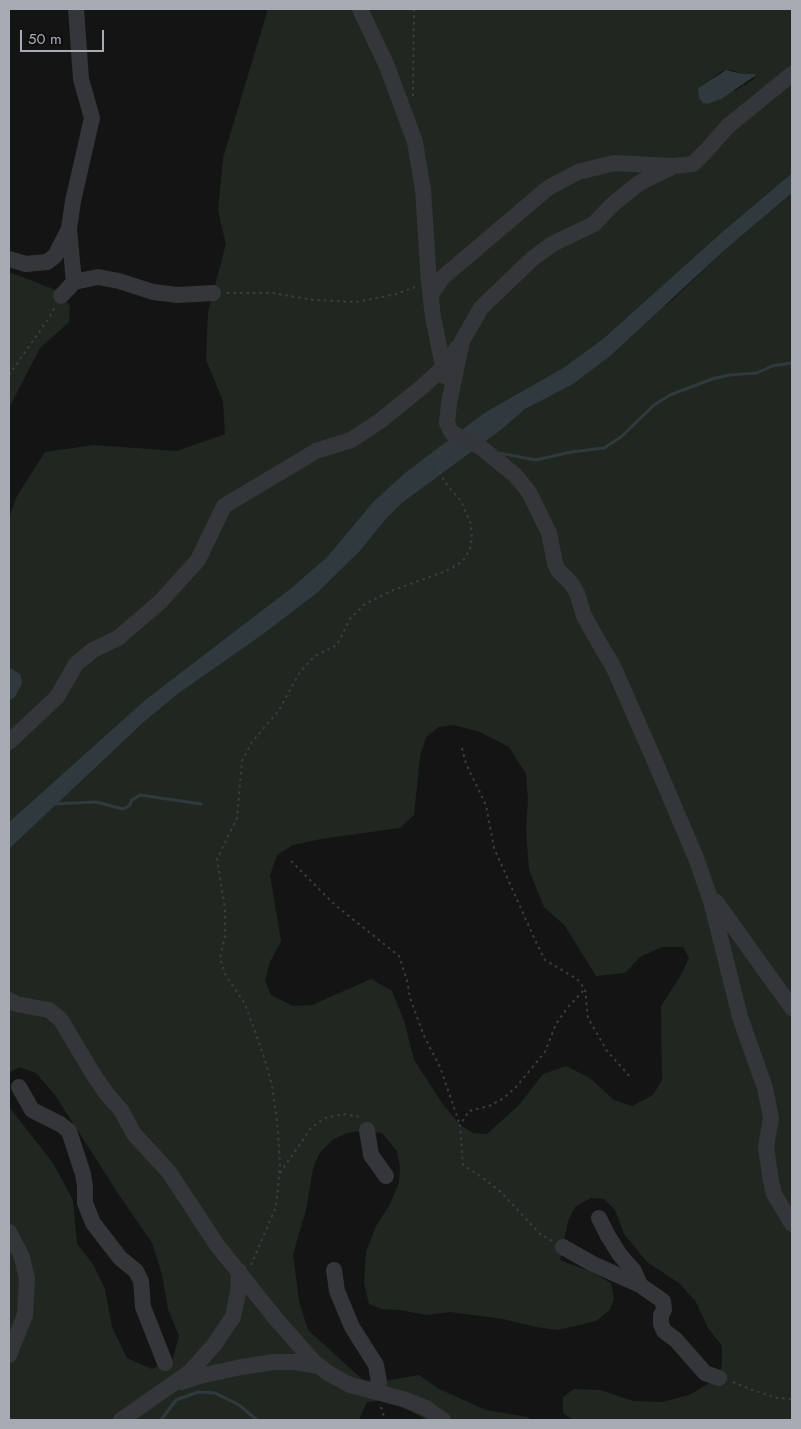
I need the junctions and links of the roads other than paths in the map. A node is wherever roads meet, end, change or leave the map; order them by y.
1 (76, 9) edge
2 (360, 9) edge
3 (792, 74) edge
4 (674, 166) junction
5 (69, 229) junction
6 (9, 259) edge
7 (74, 282) junction
8 (430, 289) junction
9 (213, 293) road end
10 (61, 296) road end
11 (462, 341) junction
12 (444, 368) junction
13 (449, 403) junction
14 (9, 742) edge
15 (706, 888) junction
16 (9, 1000) edge
17 (792, 1008) edge
18 (19, 1088) dead end
19 (367, 1130) road end
20 (386, 1176) dead end
21 (599, 1218) dead end
22 (792, 1224) edge
23 (9, 1232) edge
24 (563, 1247) road end
25 (334, 1270) dead end
26 (243, 1276) junction
27 (640, 1285) junction
28 (9, 1355) edge
29 (165, 1363) dead end
30 (318, 1366) junction
31 (719, 1378) road end
32 (379, 1382) dead end
33 (168, 1387) junction
34 (121, 1420) edge
35 (444, 1420) edge

1 - 5 street
2 - 8 street
3 - 4 street
4 - 8 street
4 - 11 street
5 - 6 street
5 - 7 street
7 - 9 street
7 - 10 street
8 - 12 street
11 - 12 street
11 - 13 street
12 - 13 street
12 - 14 street
13 - 15 street
15 - 17 street
15 - 22 street
16 - 26 street
18 - 29 street
19 - 20 street
21 - 27 street
23 - 28 street
24 - 27 street
25 - 32 street
26 - 30 street
26 - 33 street
27 - 31 street
30 - 33 street
30 - 35 street
33 - 34 street

